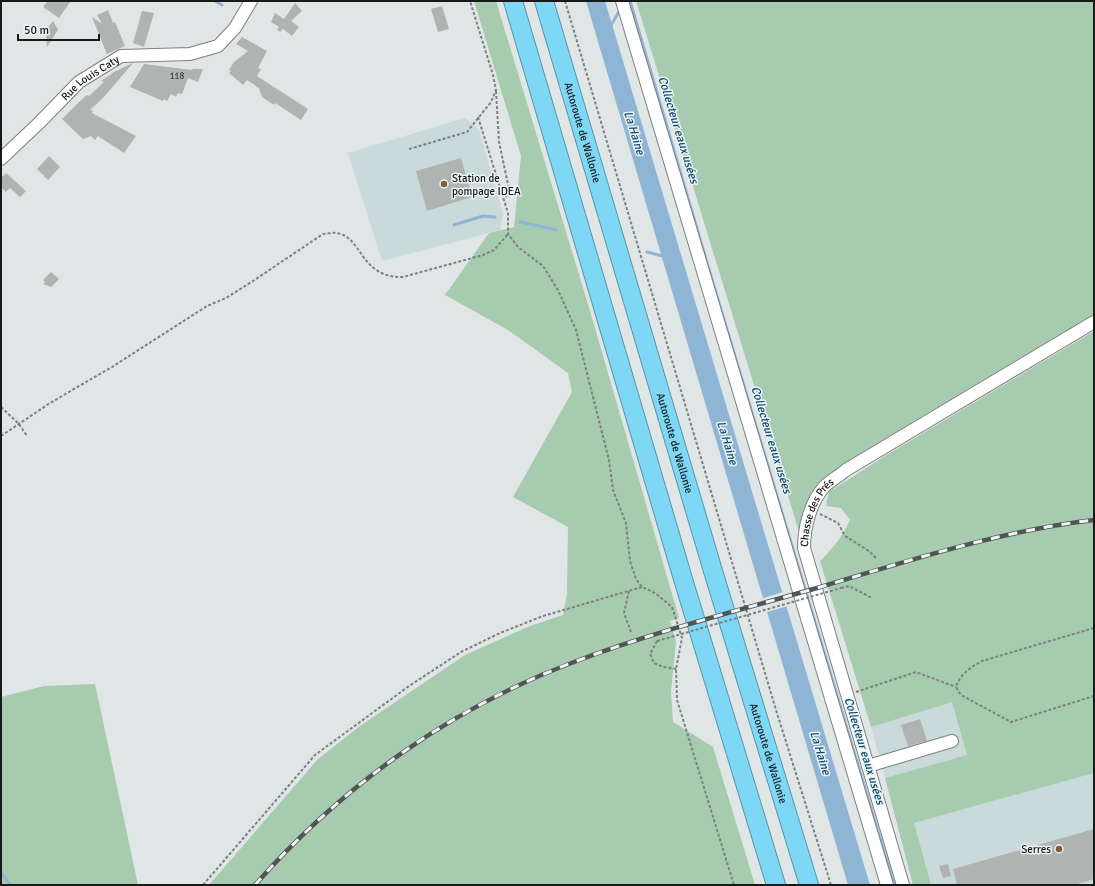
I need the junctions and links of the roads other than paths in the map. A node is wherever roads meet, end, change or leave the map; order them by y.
1 (252, 1) edge
2 (512, 1) edge
3 (544, 1) edge
4 (622, 1) edge
5 (1, 159) edge
6 (1094, 322) edge
7 (952, 741) dead end
8 (868, 766) junction
9 (776, 885) edge
10 (809, 885) edge
11 (887, 885) edge
12 (903, 885) edge

1 - 5 street, Rue Louis Caty
2 - 9 highway
3 - 10 highway, Autoroute de Wallonie
4 - 11 street
6 - 8 street, Chasse des Prés
7 - 8 street
8 - 12 street, Chasse des Prés

